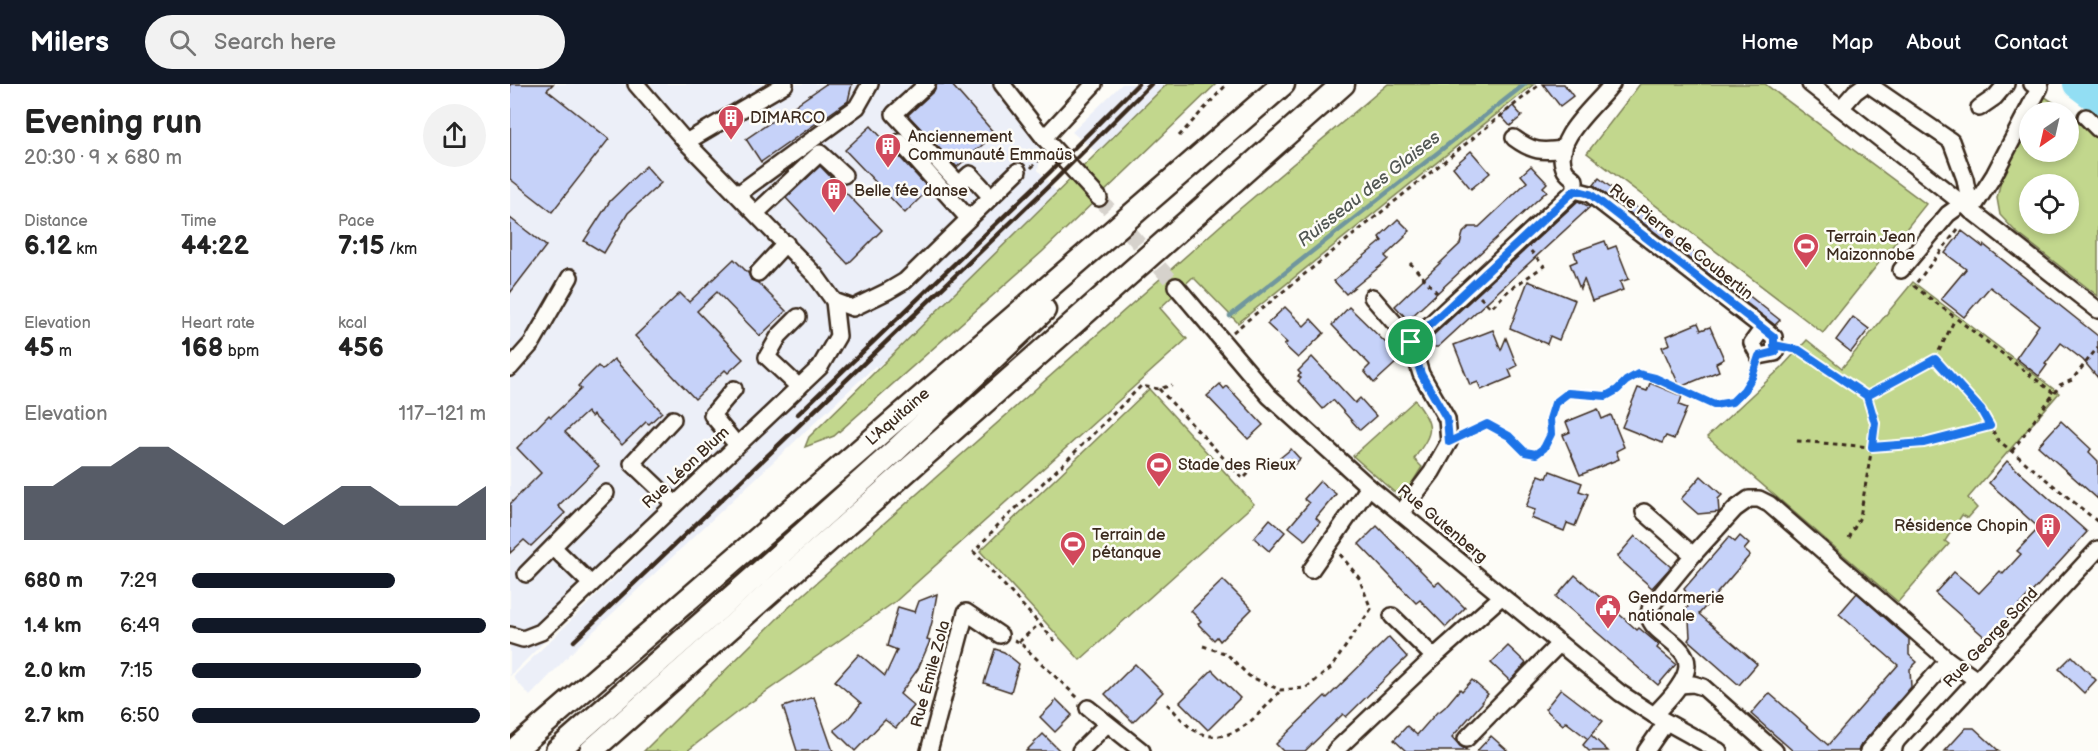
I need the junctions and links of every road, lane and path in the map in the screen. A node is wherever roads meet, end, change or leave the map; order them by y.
1 (636, 84) edge
2 (785, 84) edge
3 (870, 84) edge
4 (927, 84) edge
5 (1002, 84) edge
6 (1094, 84) edge
7 (1227, 84) edge
8 (1283, 84) edge
9 (1343, 84) edge
10 (1540, 84) edge
11 (1612, 84) edge
12 (1867, 84) edge
13 (2006, 84) edge
14 (2032, 84) edge
15 (1815, 88) edge
16 (1841, 108) junction
17 (1978, 108) dead end
18 (2086, 117) dead end
19 (2098, 129) edge
20 (1179, 136) dead end
21 (1044, 138) junction
22 (1514, 138) dead end
23 (686, 142) junction
24 (900, 142) dead end
25 (1564, 149) junction
26 (1018, 171) dead end
27 (844, 175) dead end
28 (1575, 190) junction
29 (738, 194) junction
30 (1155, 195) junction
31 (991, 197) junction
32 (1099, 198) tunnel mouth
33 (1967, 207) junction
34 (756, 213) junction
35 (968, 218) junction
36 (1521, 240) junction
37 (786, 243) junction
38 (1410, 263) dead end
39 (1900, 270) dead end
40 (758, 273) dead end
41 (570, 277) dead end
42 (1176, 286) tunnel mouth
43 (1471, 286) junction
44 (1372, 297) dead end
45 (834, 301) junction
46 (1450, 306) junction
47 (2098, 310) edge
48 (798, 317) dead end
49 (1955, 319) junction
50 (1763, 328) junction
51 (1222, 341) junction
52 (1411, 342) junction
53 (1774, 345) junction
54 (2098, 347) edge
55 (1759, 356) junction
56 (1935, 359) junction
57 (510, 368) edge
58 (1172, 385) dead end
59 (799, 387) junction
60 (734, 389) dead end
61 (1159, 389) junction
62 (2055, 394) junction
63 (1867, 396) junction
64 (674, 419) dead end
65 (1990, 426) junction
66 (1797, 441) dead end
67 (1449, 442) junction
68 (737, 445) junction
69 (1872, 447) junction
70 (2012, 451) junction
71 (1249, 473) dead end
72 (1369, 487) junction
73 (606, 493) dead end
74 (675, 504) junction
75 (1644, 512) dead end
76 (1401, 513) junction
77 (2098, 522) edge
78 (1849, 538) dead end
79 (1330, 542) junction
80 (553, 547) junction
81 (2098, 549) edge
82 (1694, 555) junction
83 (1311, 570) dead end
84 (526, 574) dead end
85 (591, 584) junction
86 (1501, 597) junction
87 (1392, 616) dead end
88 (1039, 624) junction
89 (1000, 635) dead end
90 (516, 637) edge
91 (1055, 641) dead end
92 (1559, 644) junction
93 (1203, 646) dead end
94 (510, 650) edge
95 (1434, 657) junction
96 (1948, 660) junction
97 (1977, 681) junction
98 (1680, 685) junction
99 (1280, 690) junction
100 (1167, 704) dead end
101 (1088, 708) joint
102 (1660, 719) junction
103 (1107, 724) junction
104 (1466, 739) dead end
105 (513, 751) edge
106 (556, 751) edge
107 (591, 751) edge
108 (929, 751) edge
109 (1080, 751) edge
110 (1142, 751) edge
111 (1335, 751) edge
112 (1646, 751) edge
113 (1719, 751) edge
114 (1775, 751) edge
115 (1868, 751) edge
116 (1911, 751) edge

1 - 23 street, Rue Léon Blum
2 - 23 street
3 - 29 street
4 - 31 street
5 - 21 street
6 - 21 street
7 - 20 path
8 - 30 highway, L'Aquitaine
9 - 107 highway
10 - 51 path
11 - 25 street
12 - 16 street
12 - 33 street
13 - 17 street
14 - 33 street
15 - 16 street
16 - 33 street
18 - 19 street
21 - 32 street
22 - 25 street
23 - 29 street, Rue Léon Blum
24 - 35 street
25 - 28 street
26 - 31 street
27 - 34 street
28 - 36 street
28 - 50 street, Rue Pierre de Coubertin
29 - 34 street, Rue Léon Blum
30 - 105 highway, L'Aquitaine
30 - 106 highway
31 - 35 street
33 - 39 street
33 - 47 street
33 - 49 path
34 - 37 street, Rue Léon Blum
35 - 45 street
36 - 43 street
36 - 43 path
37 - 40 street
37 - 45 street, Rue Léon Blum
38 - 46 path
41 - 57 street
42 - 51 street, Rue Gutenberg
43 - 46 street
44 - 52 street
45 - 59 street, Rue Léon Blum
46 - 52 street
48 - 59 street
49 - 56 path
49 - 62 path
50 - 53 street, Rue Pierre de Coubertin
50 - 55 street
51 - 72 street, Rue Gutenberg
52 - 67 street
53 - 55 street
53 - 63 path
54 - 62 path
55 - 67 path
56 - 63 path
56 - 65 path
58 - 61 path
59 - 68 street, Rue Léon Blum
60 - 68 street
61 - 71 path
61 - 88 path
62 - 70 path
63 - 69 path
64 - 74 street
65 - 69 path
65 - 70 path
66 - 69 path
67 - 76 street
68 - 74 street, Rue Léon Blum
69 - 78 path
70 - 77 path
72 - 76 street, Rue Gutenberg
72 - 79 street
73 - 80 street
74 - 85 street, Rue Léon Blum
75 - 82 street
76 - 86 street, Rue Gutenberg
79 - 83 street
79 - 99 path
80 - 84 street
80 - 85 street
81 - 97 street, Rue George Sand
82 - 96 street
82 - 98 street
85 - 90 street, Rue Léon Blum
86 - 92 street, Rue Gutenberg
86 - 95 street
87 - 95 street
88 - 91 path
88 - 101 path
89 - 108 street, Rue Émile Zola
90 - 94 street, Rue Léon Blum
92 - 102 street, Rue Gutenberg
92 - 104 street
93 - 99 path
95 - 111 street
96 - 97 street
96 - 115 street
97 - 116 street, Rue George Sand
98 - 102 street
98 - 114 street
99 - 100 path
101 - 103 street
102 - 112 street
102 - 113 street, Rue Gutenberg
103 - 109 street
103 - 110 street

